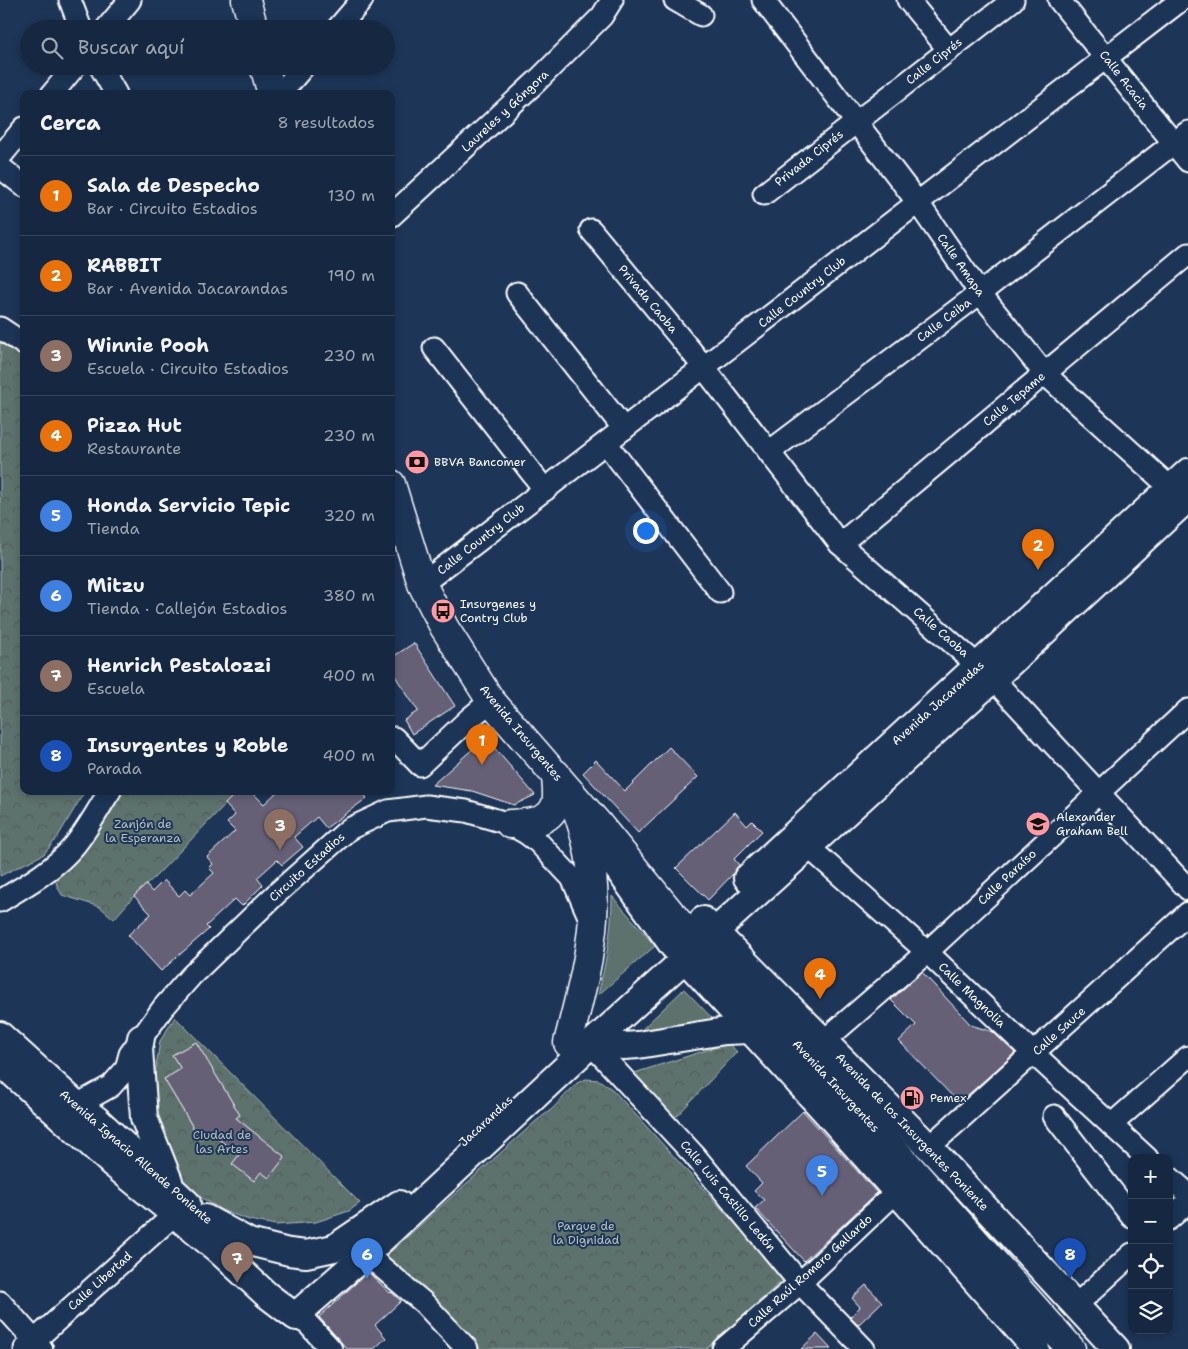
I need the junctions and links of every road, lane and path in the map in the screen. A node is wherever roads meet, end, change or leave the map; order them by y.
1 (70, 0) edge
2 (130, 0) edge
3 (246, 0) edge
4 (362, 0) edge
5 (612, 0) edge
6 (675, 0) edge
7 (763, 0) edge
8 (908, 0) edge
9 (1013, 0) edge
10 (1059, 0) edge
11 (1181, 0) edge
12 (700, 15) dead end
13 (78, 20) edge
14 (113, 20) edge
15 (252, 20) edge
16 (345, 20) edge
17 (949, 50) junction
18 (1106, 58) junction
19 (68, 75) edge
20 (105, 75) edge
21 (267, 75) edge
22 (296, 75) edge
23 (55, 90) edge
24 (114, 90) edge
25 (271, 90) edge
26 (283, 90) edge
27 (855, 123) junction
28 (20, 133) edge
29 (1181, 138) edge
30 (0, 157) edge
31 (1188, 161) edge
32 (0, 167) edge
33 (20, 183) edge
34 (764, 194) dead end
35 (918, 203) junction
36 (395, 212) edge
37 (591, 230) dead end
38 (1188, 254) edge
39 (517, 292) dead end
40 (980, 293) junction
41 (0, 328) edge
42 (20, 341) edge
43 (434, 348) dead end
44 (703, 368) junction
45 (1045, 374) junction
46 (624, 429) junction
47 (606, 443) junction
48 (769, 452) junction
49 (545, 490) junction
50 (1184, 493) edge
51 (395, 497) edge
52 (840, 544) junction
53 (422, 584) junction
54 (720, 592) dead end
55 (986, 672) junction
56 (491, 701) junction
57 (1188, 710) edge
58 (395, 739) edge
59 (556, 774) junction
60 (1099, 791) junction
61 (108, 795) edge
62 (510, 824) junction
63 (801, 841) junction
64 (1188, 889) edge
65 (0, 901) edge
66 (1188, 913) edge
67 (594, 925) junction
68 (694, 940) junction
69 (927, 952) junction
70 (750, 1030) junction
71 (0, 1035) edge
72 (141, 1038) junction
73 (824, 1041) junction
74 (580, 1044) junction
75 (1034, 1054) junction
76 (1188, 1056) edge
77 (0, 1062) edge
78 (840, 1088) junction
79 (874, 1093) junction
80 (77, 1105) junction
81 (1054, 1116) dead end
82 (1111, 1125) junction
83 (929, 1147) junction
84 (1144, 1154) edge
85 (1173, 1181) edge
86 (897, 1191) junction
87 (1188, 1194) edge
88 (173, 1202) junction
89 (1188, 1202) edge
90 (399, 1204) junction
91 (1128, 1212) edge
92 (1173, 1215) edge
93 (205, 1218) junction
94 (366, 1254) junction
95 (1128, 1258) edge
96 (800, 1283) junction
97 (0, 1302) edge
98 (1076, 1305) junction
99 (297, 1311) junction
100 (34, 1346) edge
101 (1032, 1348) edge
102 (331, 1349) edge
103 (467, 1349) edge
104 (723, 1349) edge
105 (864, 1349) edge
106 (1071, 1349) edge
107 (1116, 1349) edge

1 - 13 street
2 - 14 street
3 - 15 highway
4 - 16 street
5 - 36 street, Laureles y Góngora
6 - 12 street
7 - 27 street, Calle Amapa
8 - 17 street
9 - 17 street, Calle Ciprés
10 - 18 street, Calle Acacia
11 - 18 street, Calle Country Club
17 - 27 street, Calle Ciprés
18 - 29 street, Calle Acacia
18 - 35 street, Calle Country Club
19 - 23 street
20 - 24 street
21 - 25 highway
22 - 26 street
27 - 34 street, Privada Ciprés
27 - 35 street, Calle Amapa
28 - 30 street
29 - 31 street, Calle Acacia
29 - 40 street, Calle Ceiba
32 - 33 street
35 - 40 street, Calle Amapa
35 - 44 street, Calle Country Club
37 - 44 street, Privada Caoba
38 - 45 street, Calle Tepame
39 - 46 street
40 - 45 street, Calle Amapa
40 - 48 street, Calle Ceiba
41 - 42 street
43 - 49 street
44 - 46 street, Calle Country Club
44 - 48 street, Calle Caoba
45 - 50 street, Calle Amapa
45 - 52 street, Calle Tepame
46 - 47 street, Calle Country Club
47 - 49 street, Calle Country Club
47 - 54 street
48 - 52 street, Calle Caoba
49 - 53 street, Calle Country Club
50 - 55 main road, Avenida Jacarandas
51 - 53 highway
52 - 55 street, Calle Caoba
53 - 56 highway, Avenida Insurgentes
55 - 60 street, Calle Caoba
55 - 63 main road, Avenida Jacarandas
56 - 58 street
56 - 59 highway, Avenida Insurgentes
57 - 60 street, Calle Paraíso
59 - 62 highway
59 - 67 highway
59 - 68 highway, Avenida Insurgentes
60 - 64 street, Calle Caoba
60 - 69 street, Calle Paraíso
61 - 65 street
62 - 67 street, Circuito Estadios
62 - 72 street, Circuito Estadios
63 - 68 main road, Avenida Jacarandas
63 - 69 street, Calle Magnolia
66 - 75 street, Calle Sauce
67 - 74 highway
68 - 70 main road
68 - 73 main road, Avenida de los Insurgentes Poniente
68 - 74 main road, Jacarandas
68 - 78 highway, Avenida Insurgentes
69 - 73 street, Calle Paraíso
69 - 75 street, Calle Magnolia
70 - 74 main road
70 - 86 main road
71 - 80 main road, Avenida Ignacio Allende Poniente
72 - 80 street, Circuito Estadios
72 - 88 main road
73 - 79 main road, Avenida de los Insurgentes Poniente
74 - 90 main road, Jacarandas
74 - 94 main road, Jacarandas
74 - 96 street, Calle Luis Castillo Ledón
75 - 82 street, Calle Magnolia
75 - 83 street, Calle Sauce
76 - 82 street
77 - 88 main road, Avenida Ignacio Allende Poniente
78 - 79 highway
78 - 106 highway, Avenida Insurgentes
79 - 83 main road, Avenida de los Insurgentes Poniente
80 - 88 main road, Avenida Ignacio Allende Poniente
81 - 91 street
82 - 84 street, Calle Magnolia
83 - 98 main road, Avenida de los Insurgentes Poniente
85 - 87 street
86 - 96 street, Calle Raúl Romero Gallardo
86 - 101 main road
88 - 93 main road, Avenida Ignacio Allende Poniente
88 - 99 main road, Avenida Ignacio Allende Poniente
88 - 100 street, Calle Libertad
89 - 92 street
90 - 93 main road
90 - 99 main road, Jacarandas
93 - 99 main road, Avenida Ignacio Allende Poniente
94 - 99 main road, Jacarandas
94 - 103 street
95 - 98 street
96 - 104 street, Calle Raúl Romero Gallardo
96 - 105 street, Calle Luis Castillo Ledón
97 - 100 street
98 - 107 main road, Avenida de los Insurgentes Poniente
99 - 102 street, Avenida Ignacio Allende Poniente

